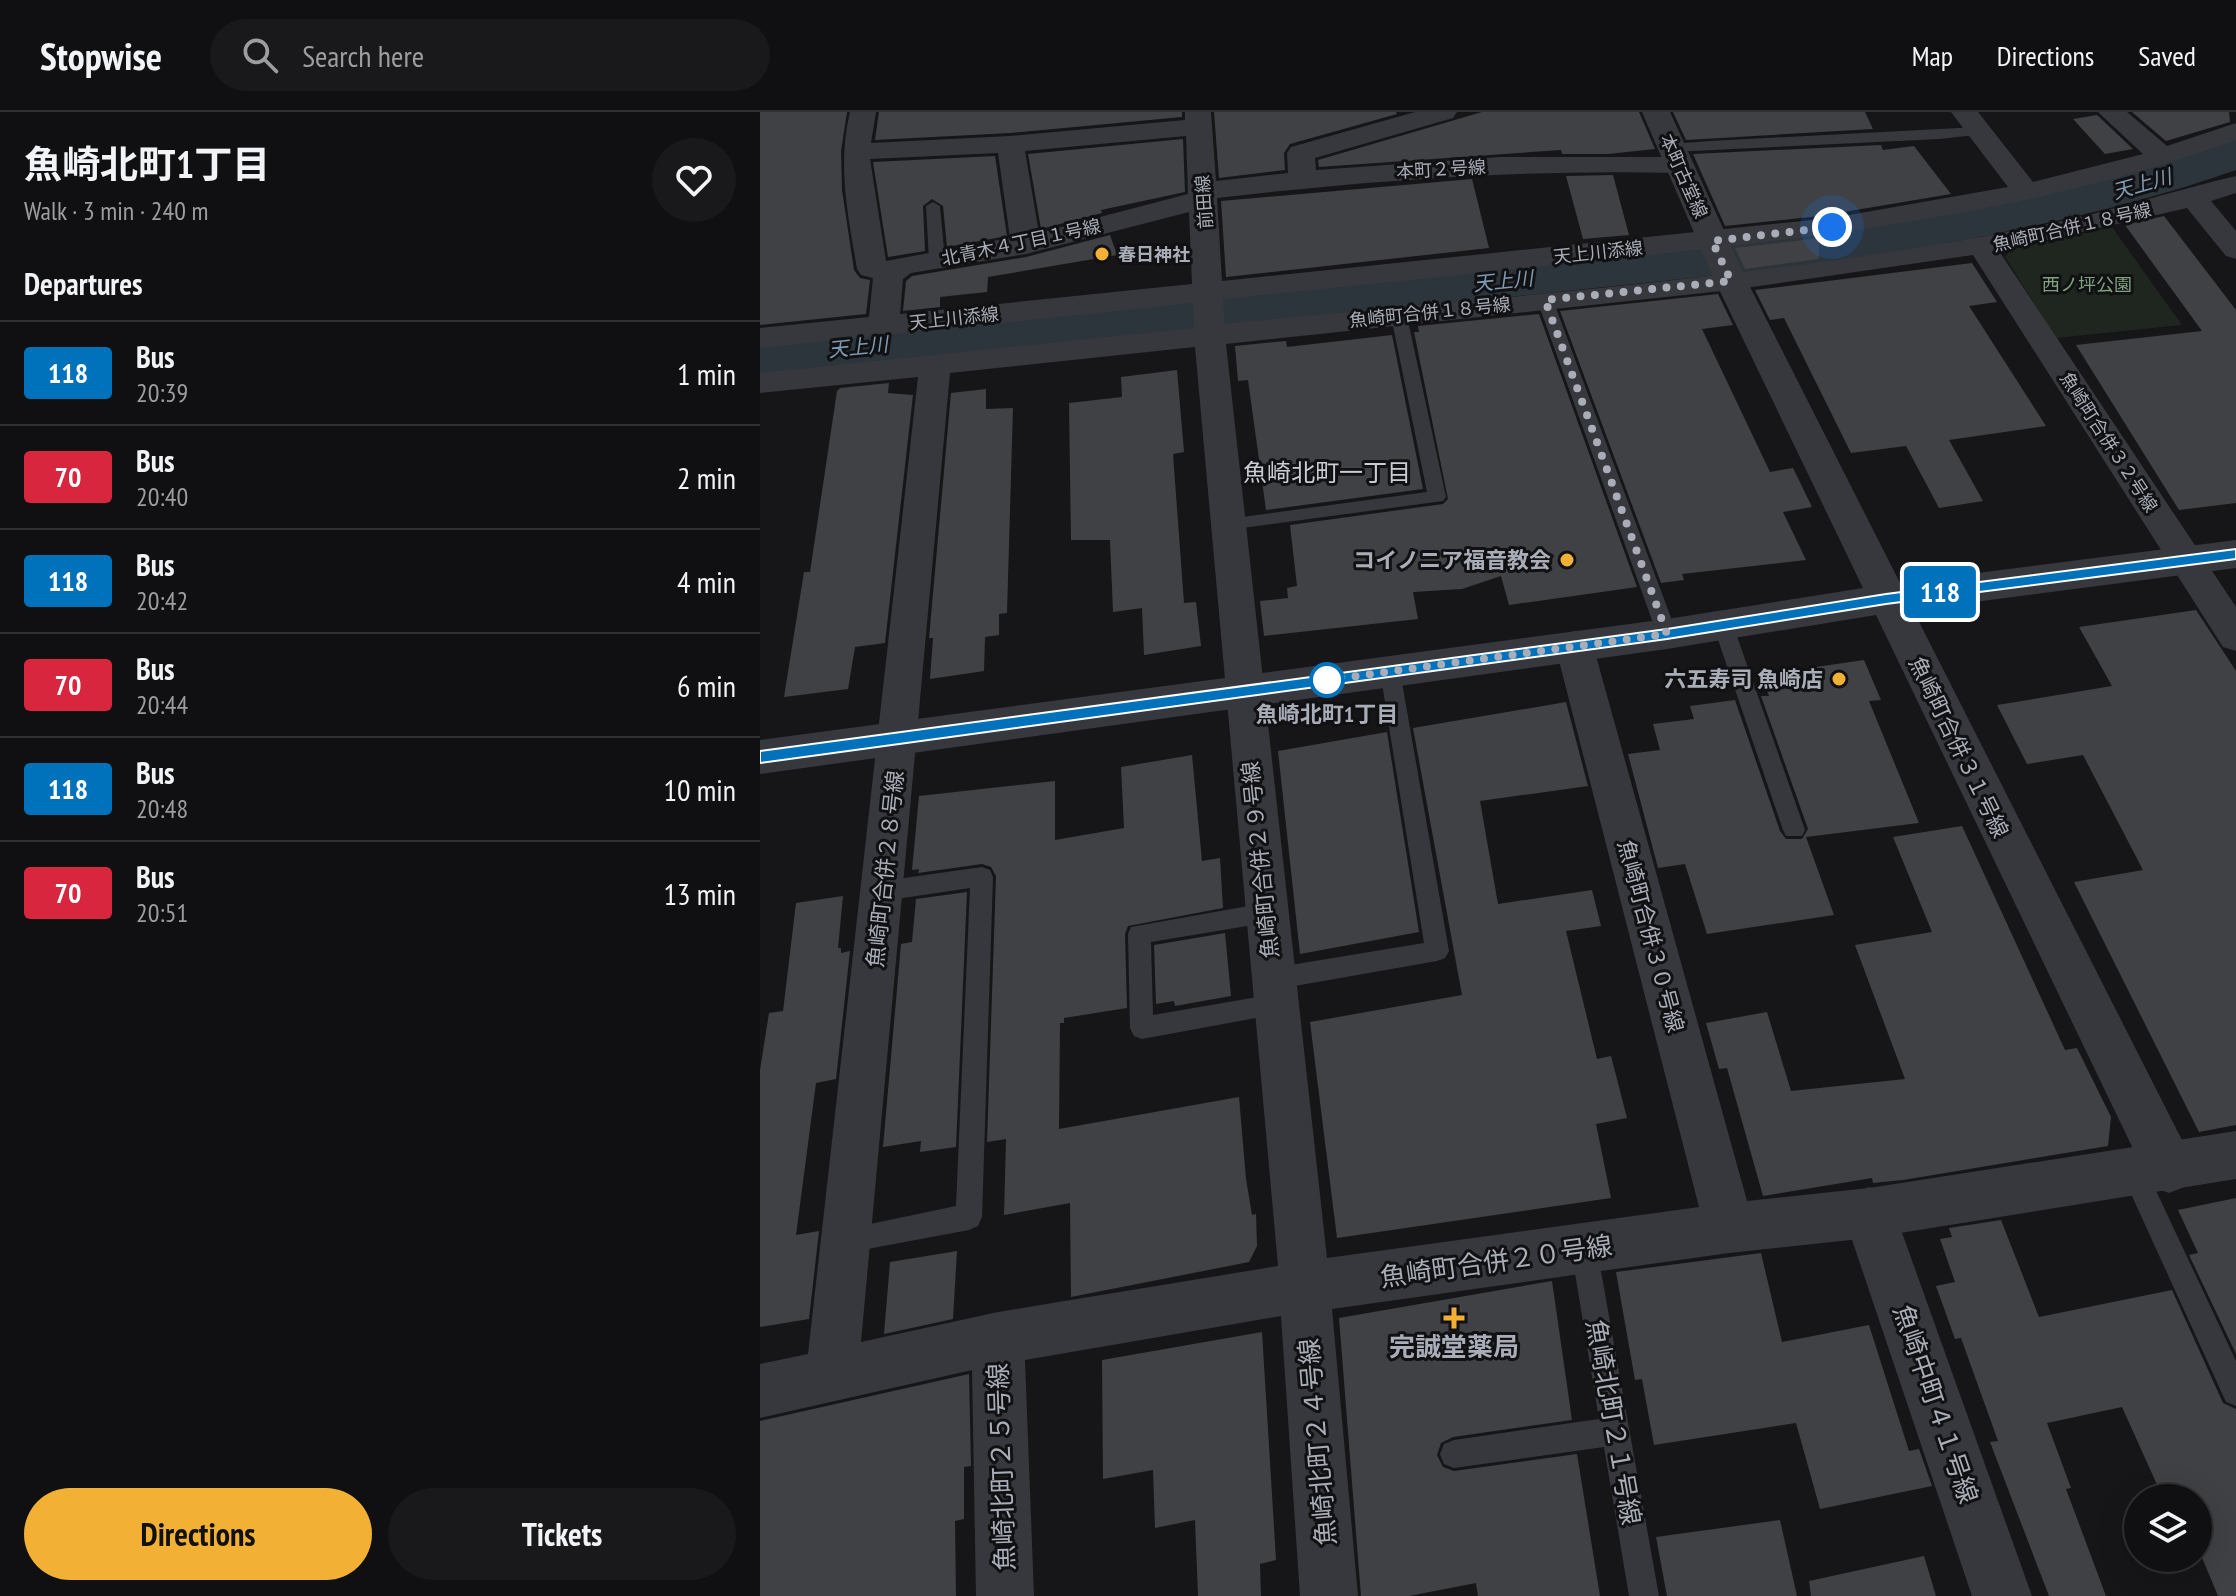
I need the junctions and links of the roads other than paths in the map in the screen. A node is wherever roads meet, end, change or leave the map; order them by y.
1 (863, 112) edge
2 (1444, 112) edge
3 (1656, 112) edge
4 (2111, 112) edge
5 (1198, 120) edge
6 (1971, 121) edge
7 (1081, 125) edge
8 (2236, 131) edge
9 (1010, 144) junction
10 (855, 152) junction
11 (2162, 156) junction
12 (1676, 157) junction
13 (1302, 179) junction
14 (2236, 184) edge
15 (2026, 192) junction
16 (1204, 195) junction
17 (2194, 198) junction
18 (933, 206) dead end
19 (1026, 245) junction
20 (1983, 248) junction
21 (2236, 250) edge
22 (937, 260) junction
23 (1721, 261) junction
24 (894, 271) junction
25 (1210, 293) junction
26 (1545, 300) junction
27 (1399, 316) junction
28 (884, 325) junction
29 (1210, 336) junction
30 (760, 338) edge
31 (935, 364) junction
32 (760, 383) edge
33 (1227, 526) junction
34 (2236, 554) edge
35 (2186, 561) junction
36 (1886, 599) junction
37 (1723, 625) junction
38 (1667, 634) junction
39 (2236, 637) edge
40 (1574, 645) junction
41 (1390, 671) junction
42 (1242, 692) junction
43 (898, 740) junction
44 (760, 757) edge
45 (1794, 830) dead end
46 (883, 891) junction
47 (1265, 913) junction
48 (1273, 992) junction
49 (2236, 1155) edge
50 (2151, 1170) junction
51 (1869, 1213) junction
52 (1729, 1228) junction
53 (846, 1240) junction
54 (1584, 1249) junction
55 (1305, 1287) junction
56 (998, 1338) junction
57 (832, 1374) junction
58 (760, 1391) edge
59 (2236, 1392) edge
60 (1615, 1431) junction
61 (1454, 1454) dead end
62 (1005, 1596) edge
63 (1329, 1596) edge
64 (1644, 1596) edge
65 (2002, 1596) edge

1 - 10 street
2 - 13 street
3 - 12 street, 本町古堂線
4 - 11 street
5 - 7 street
5 - 16 street, 前田線
6 - 12 lane
6 - 15 street
7 - 9 street
8 - 11 street, 天上川添線
9 - 10 street
9 - 19 street
10 - 24 street
11 - 15 street, 天上川添線
12 - 13 street, 本町２号線
12 - 23 street, 本町古堂線
13 - 16 street, 本町２号線
14 - 17 street, 魚崎町合併１８号線
15 - 23 street, 天上川添線
16 - 19 street, 北青木４丁目１号線
16 - 25 street, 前田線
17 - 20 street, 魚崎町合併１８号線
17 - 21 street
18 - 22 lane
19 - 22 street, 北青木４丁目１号線
20 - 23 street, 魚崎町合併１８号線
20 - 35 street, 魚崎町合併３２号線
22 - 24 street, 北青木４丁目１号線
23 - 25 street, 天上川添線
23 - 26 street, 魚崎町合併１８号線
23 - 36 street, 魚崎町合併３１号線
24 - 28 street
25 - 28 street, 天上川添線
25 - 29 street, 前田線
26 - 27 street, 魚崎町合併１８号線
26 - 38 lane
27 - 29 street, 魚崎町合併１８号線
27 - 33 lane
28 - 30 street, 天上川添線
29 - 31 street, 魚崎町合併１８号線
29 - 33 street, 魚崎町合併２９号線
31 - 32 street, 魚崎町合併１８号線
31 - 43 street, 魚崎町合併２８号線
33 - 42 street, 魚崎町合併２９号線
34 - 35 street
35 - 36 street
35 - 39 street, 魚崎町合併３２号線
36 - 37 street
36 - 50 street, 魚崎町合併３１号線
37 - 38 street
37 - 45 lane
38 - 40 street
40 - 41 street
40 - 52 street, 魚崎町合併３０号線
41 - 42 street
41 - 48 lane
42 - 43 street
42 - 47 street, 魚崎町合併２９号線
43 - 44 street
43 - 46 street, 魚崎町合併２８号線
46 - 53 street, 魚崎町合併２８号線
46 - 53 lane
47 - 48 street, 魚崎町合併２９号線
47 - 48 lane
48 - 55 street, 魚崎町合併２９号線
49 - 50 street, 魚崎町合併２０号線
50 - 51 street, 魚崎町合併２０号線
50 - 59 lane
51 - 52 street, 魚崎町合併２０号線
51 - 65 street, 魚崎中町４１号線
52 - 54 street, 魚崎町合併２０号線
53 - 57 street, 魚崎町合併２８号線
54 - 55 street, 魚崎町合併２０号線
54 - 60 lane, 魚崎北町２１号線
55 - 56 street, 魚崎町合併２０号線
55 - 63 street, 魚崎北町２４号線
56 - 57 street, 魚崎町合併２０号線
56 - 62 street, 魚崎北町２５号線
57 - 58 street, 魚崎町合併２０号線
60 - 61 lane
60 - 64 lane, 魚崎北町２１号線

